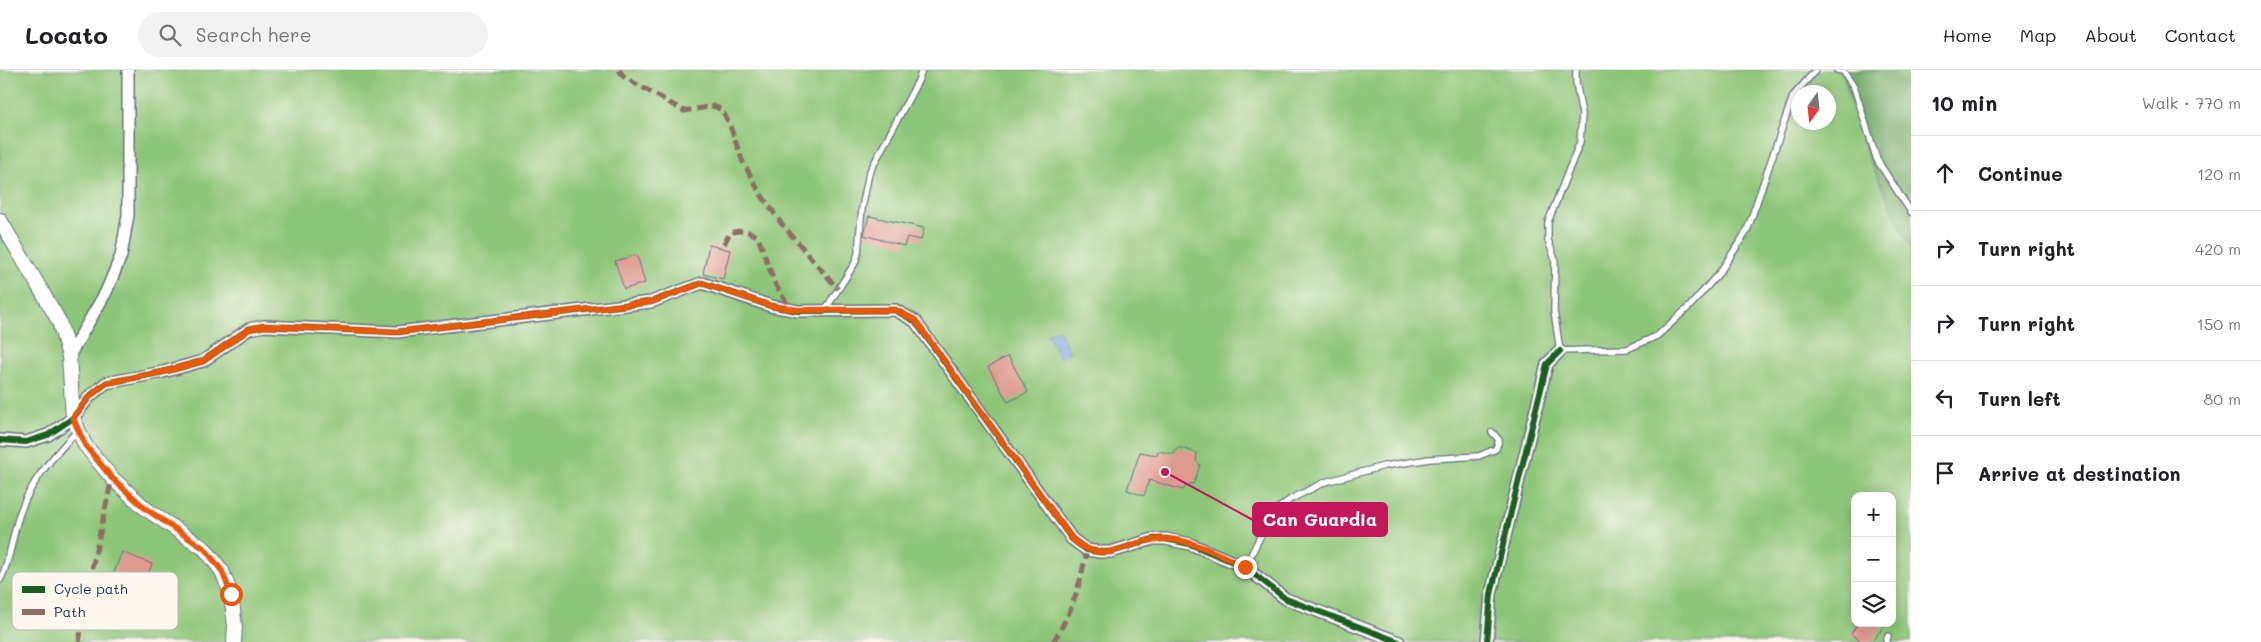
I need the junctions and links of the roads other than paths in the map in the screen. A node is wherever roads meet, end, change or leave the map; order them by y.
1 (128, 70) edge
2 (922, 70) edge
3 (1576, 70) edge
4 (1816, 70) edge
5 (1837, 70) edge
6 (1911, 212) edge
7 (0, 220) edge
8 (825, 310) junction
9 (1560, 351) junction
10 (68, 356) junction
11 (76, 424) junction
12 (1492, 432) dead end
13 (0, 440) edge
14 (1245, 567) junction
15 (0, 580) edge
16 (234, 642) edge
17 (1399, 642) edge
18 (1487, 642) edge

1 - 10 street
2 - 8 lane
3 - 9 lane
4 - 9 lane
5 - 6 lane
7 - 10 street
8 - 11 street
8 - 14 street
9 - 18 street
10 - 11 street
11 - 13 street
11 - 15 lane
11 - 16 street
12 - 14 lane
14 - 17 street

